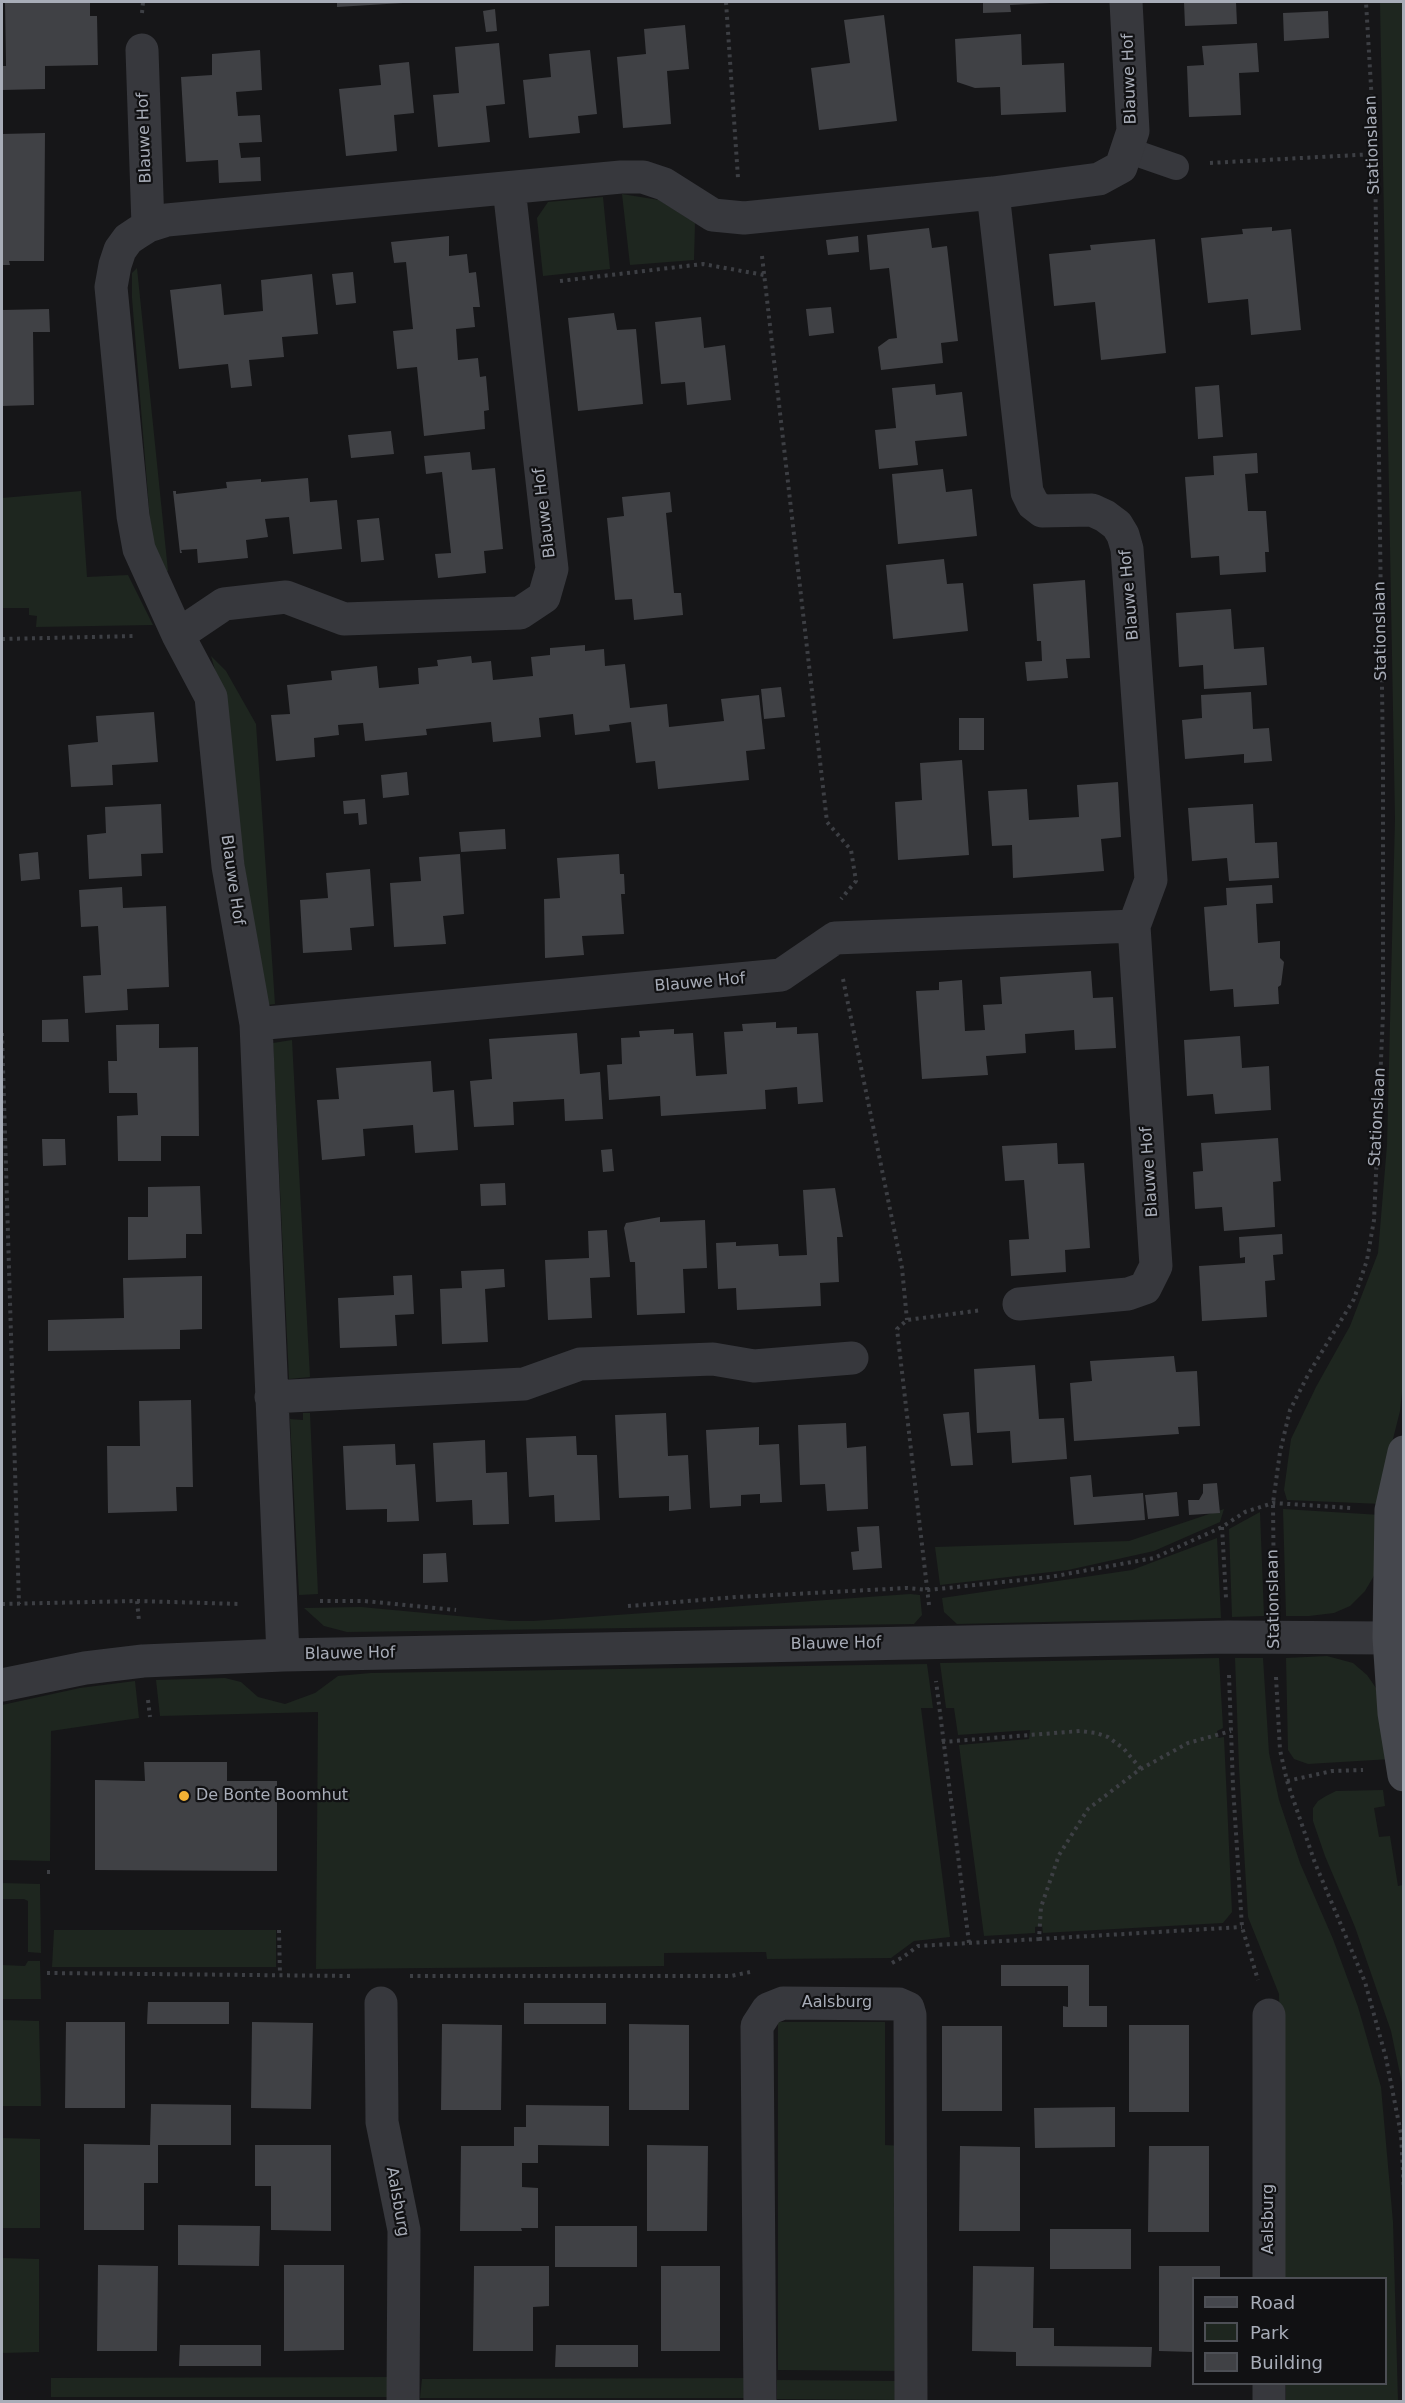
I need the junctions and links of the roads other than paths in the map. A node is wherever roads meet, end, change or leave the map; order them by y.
1 (1126, 2) edge
2 (142, 50) dead end
3 (1127, 150) junction
4 (1176, 167) road end
5 (509, 189) junction
6 (993, 193) junction
7 (148, 226) junction
8 (178, 635) junction
9 (1134, 926) junction
10 (256, 1024) junction
11 (1019, 1304) road end
12 (852, 1358) dead end
13 (271, 1397) junction
14 (1404, 1452) edge
15 (1396, 1639) edge
16 (283, 1655) junction
17 (2, 1684) edge
18 (1403, 1772) edge
19 (381, 2002) dead end
20 (1269, 2015) road end
21 (1269, 2277) edge
22 (1269, 2385) edge
23 (403, 2402) edge
24 (760, 2402) edge
25 (911, 2402) edge
26 (1269, 2402) edge

1 - 3 street, Blauwe Hof
2 - 7 street, Blauwe Hof
3 - 4 lane
3 - 6 street, Blauwe Hof
5 - 6 street, Blauwe Hof
5 - 7 street, Blauwe Hof
5 - 8 street, Blauwe Hof
6 - 9 street, Blauwe Hof
7 - 8 street, Blauwe Hof
8 - 10 street, Blauwe Hof
9 - 10 street, Blauwe Hof
9 - 11 street, Blauwe Hof
10 - 13 street, Blauwe Hof
12 - 13 street
13 - 16 street, Blauwe Hof
14 - 15 street
15 - 16 street, Blauwe Hof
15 - 18 street
16 - 17 street, Blauwe Hof
19 - 23 street, Aalsburg
20 - 21 street, Aalsburg
22 - 26 street
24 - 25 street, Aalsburg

